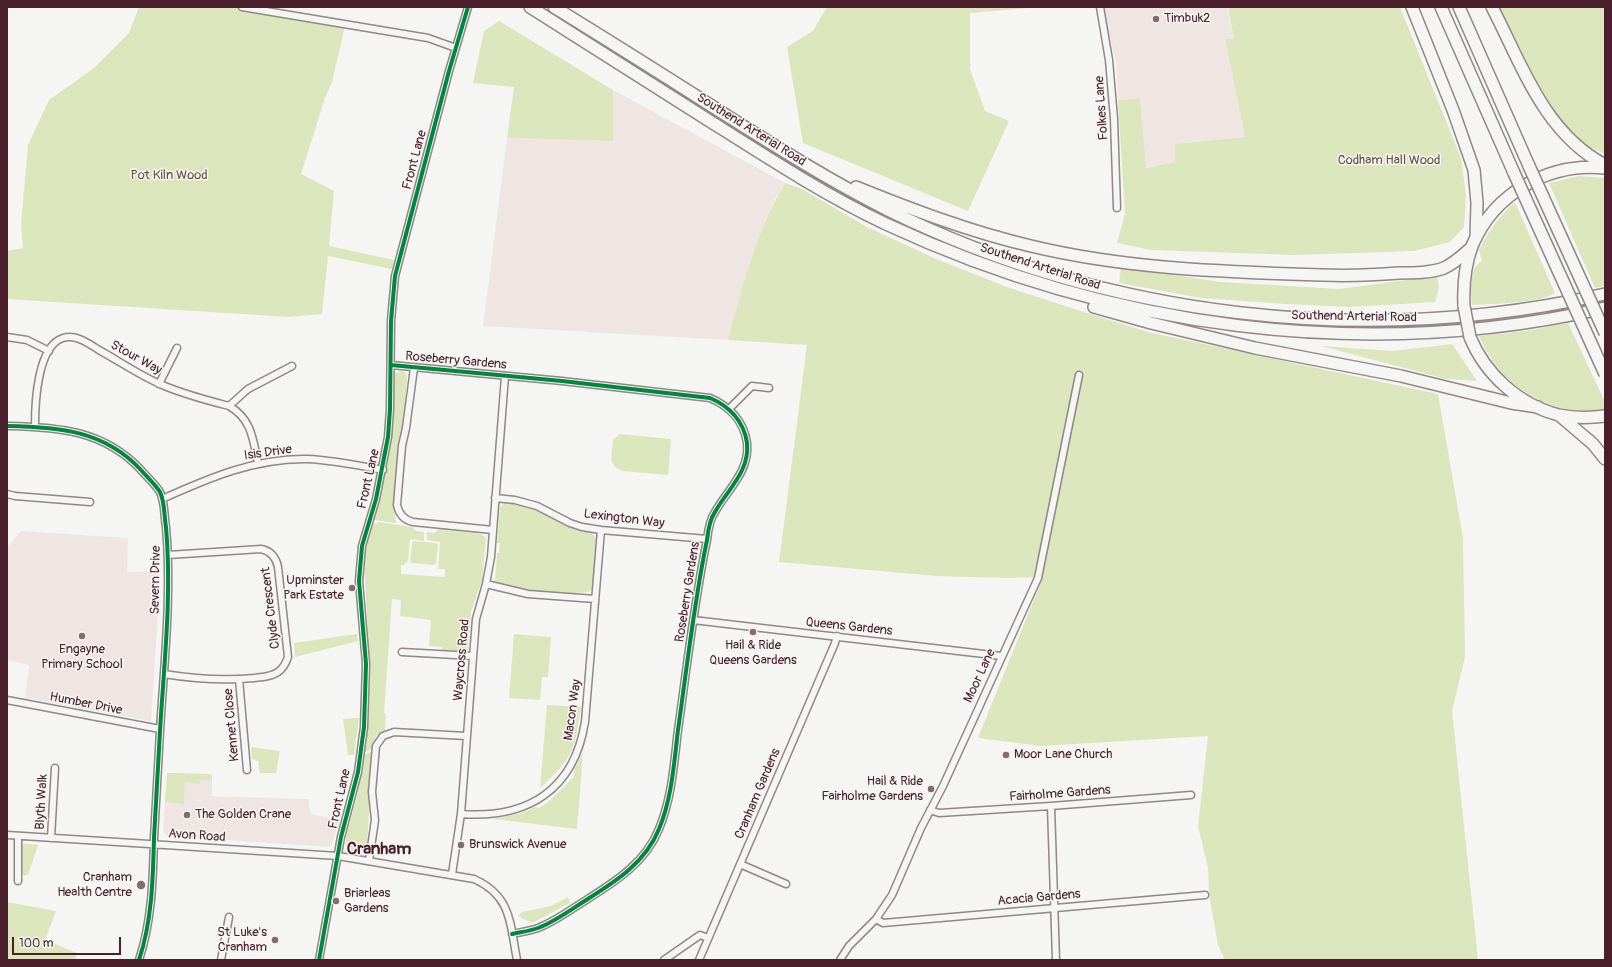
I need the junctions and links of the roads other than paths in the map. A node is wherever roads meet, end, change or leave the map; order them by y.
1 (242, 7) edge
2 (468, 7) edge
3 (530, 7) edge
4 (554, 7) edge
5 (1100, 7) edge
6 (1412, 7) edge
7 (1440, 7) edge
8 (1459, 7) edge
9 (1492, 7) edge
10 (456, 48) junction
11 (794, 158) junction
12 (1605, 164) edge
13 (1605, 168) edge
14 (1116, 208) dead end
15 (885, 223) junction
16 (1474, 242) junction
17 (1605, 294) edge
18 (1605, 308) edge
19 (1605, 333) edge
20 (7, 337) edge
21 (177, 348) dead end
22 (49, 351) junction
23 (391, 365) junction
24 (292, 366) dead end
25 (414, 368) junction
26 (1605, 374) edge
27 (505, 376) junction
28 (1079, 376) dead end
29 (159, 384) junction
30 (769, 388) dead end
31 (229, 406) junction
32 (1538, 407) junction
33 (729, 409) junction
34 (1560, 415) junction
35 (1605, 416) edge
36 (7, 426) edge
37 (35, 426) junction
38 (1605, 459) edge
39 (258, 463) junction
40 (383, 470) junction
41 (7, 494) edge
42 (495, 498) junction
43 (162, 499) junction
44 (90, 502) dead end
45 (493, 530) junction
46 (601, 530) junction
47 (707, 539) junction
48 (168, 555) junction
49 (486, 584) junction
50 (595, 599) junction
51 (693, 620) junction
52 (837, 636) junction
53 (402, 652) dead end
54 (473, 656) junction
55 (1002, 656) junction
56 (164, 674) junction
57 (239, 679) junction
58 (7, 700) edge
59 (160, 729) junction
60 (466, 736) junction
61 (55, 768) dead end
62 (247, 770) dead end
63 (1192, 794) dead end
64 (1051, 806) junction
65 (930, 810) junction
66 (461, 814) junction
67 (7, 835) edge
68 (18, 836) junction
69 (51, 838) junction
70 (154, 844) junction
71 (338, 856) junction
72 (369, 861) junction
73 (740, 864) junction
74 (452, 874) junction
75 (18, 881) dead end
76 (786, 884) dead end
77 (1205, 895) dead end
78 (1055, 907) junction
79 (229, 916) dead end
80 (876, 919) junction
81 (512, 934) junction
82 (708, 938) junction
83 (139, 960) edge
84 (222, 960) edge
85 (319, 960) edge
86 (517, 960) edge
87 (664, 960) edge
88 (699, 960) edge
89 (840, 960) edge
90 (1056, 960) edge

1 - 10 street
2 - 10 street, Front Lane
3 - 15 highway, Southend Arterial Road
4 - 11 highway, Southend Arterial Road
5 - 14 street, Folkes Lane
6 - 16 highway
7 - 26 highway, bridge
8 - 19 highway, bridge
9 - 12 highway
10 - 23 street, Front Lane
11 - 16 highway
11 - 17 highway, Southend Arterial Road
13 - 16 highway
15 - 18 highway, Southend Arterial Road
15 - 32 highway
16 - 32 highway, bridge
20 - 22 street
21 - 29 street
22 - 29 street, Stour Way
22 - 37 street, Stour Way
23 - 25 street, Roseberry Gardens
23 - 40 street, Front Lane
24 - 31 street
25 - 27 street, Roseberry Gardens
25 - 45 street
27 - 33 street, Roseberry Gardens
27 - 42 street, Waycross Road
28 - 55 street, Moor Lane
29 - 31 street, Stour Way
30 - 33 street
31 - 39 street, Stour Way
32 - 34 highway
33 - 47 street, Roseberry Gardens
34 - 35 highway
34 - 38 highway
36 - 37 street, Severn Drive
37 - 43 street, Severn Drive
39 - 40 street, Isis Drive
39 - 43 street, Isis Drive
40 - 71 street, Front Lane
41 - 44 street
42 - 45 street, Waycross Road
42 - 46 street, Lexington Way
43 - 48 street, Severn Drive
45 - 49 street, Waycross Road
46 - 47 street, Lexington Way
46 - 50 street, Macon Way
47 - 51 street, Roseberry Gardens
48 - 56 street, Severn Drive
48 - 57 street, Clyde Crescent
49 - 50 street
49 - 54 street, Waycross Road
50 - 66 street, Macon Way
51 - 52 street, Queens Gardens
51 - 81 street, Roseberry Gardens
52 - 55 street, Queens Gardens
52 - 73 street, Cranham Gardens
53 - 54 street
54 - 60 street, Waycross Road
55 - 65 street, Moor Lane
56 - 57 street, Clyde Crescent
56 - 59 street, Severn Drive
57 - 62 street, Kennet Close
58 - 59 street, Humber Drive
59 - 70 street, Severn Drive
60 - 66 street, Waycross Road
60 - 72 street
61 - 69 street, Blyth Walk
63 - 64 street, Fairholme Gardens
64 - 65 street, Fairholme Gardens
64 - 78 street
65 - 80 street, Moor Lane
66 - 74 street, Waycross Road
67 - 68 street, Avon Road
68 - 69 street, Avon Road
68 - 75 street
69 - 70 street, Avon Road
70 - 71 street, Avon Road
70 - 83 street, Severn Drive
71 - 72 street
71 - 85 street, Front Lane
72 - 74 street
73 - 76 street
73 - 82 street, Cranham Gardens
74 - 81 street
77 - 78 street, Acacia Gardens
78 - 80 street, Acacia Gardens
78 - 90 street
79 - 84 street
80 - 89 street, Moor Lane
81 - 86 street
82 - 87 street
82 - 88 street, Cranham Gardens

